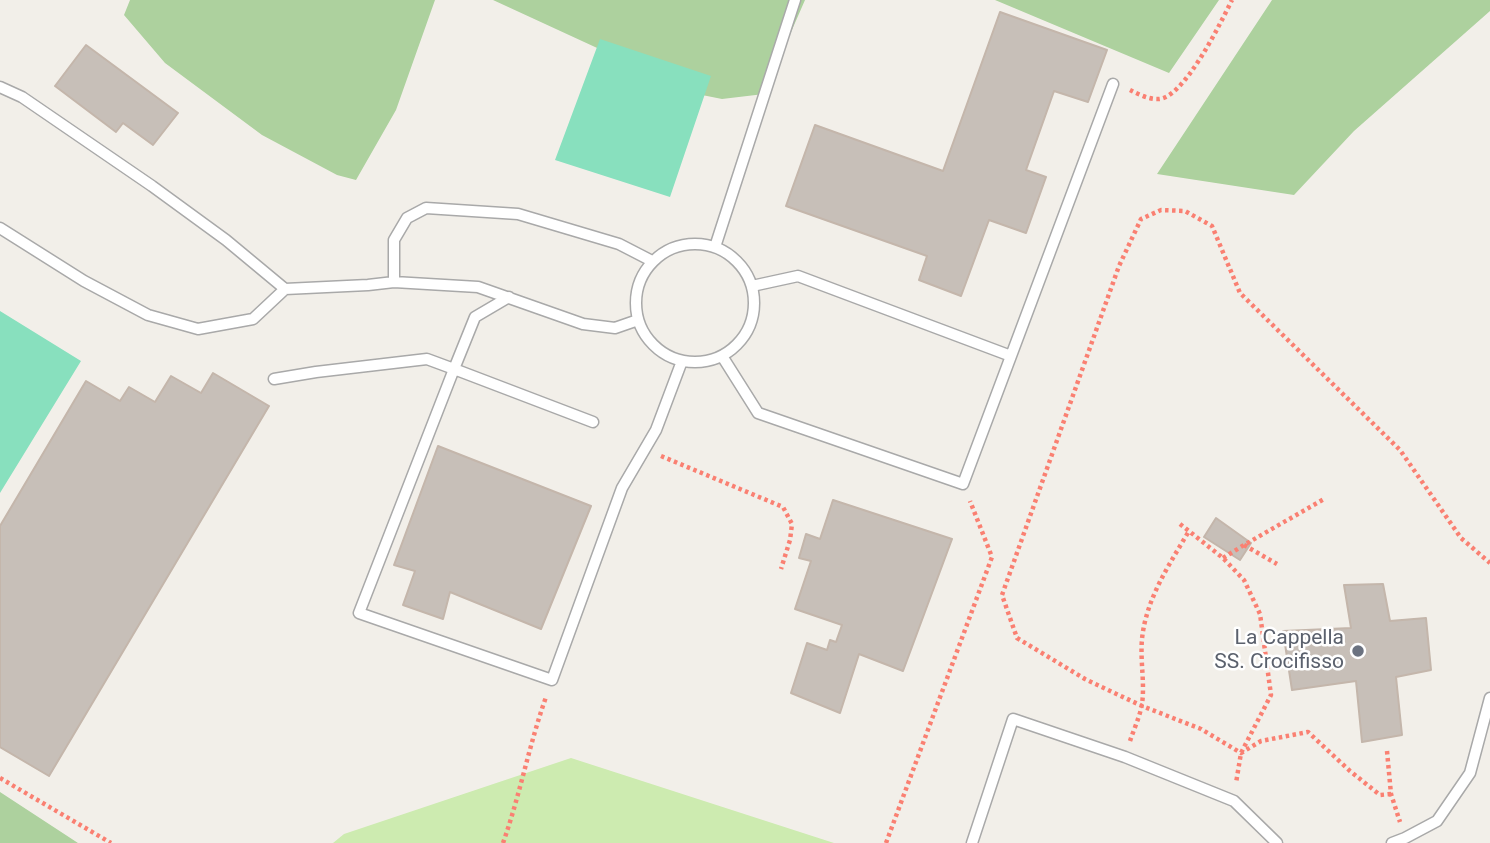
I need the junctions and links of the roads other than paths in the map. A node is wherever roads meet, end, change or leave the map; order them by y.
1 (795, 0) edge
2 (1113, 83) road end
3 (0, 87) edge
4 (0, 228) edge
5 (715, 247) junction
6 (652, 261) junction
7 (394, 282) junction
8 (752, 286) junction
9 (285, 289) junction
10 (509, 297) junction
11 (638, 320) junction
12 (722, 356) junction
13 (1011, 356) junction
14 (682, 361) junction
15 (454, 369) junction
16 (274, 379) dead end
17 (593, 422) dead end
18 (1490, 698) edge
19 (972, 843) edge
20 (1277, 843) edge
21 (1392, 843) edge

1 - 5 lane
2 - 13 lane
3 - 9 lane
4 - 9 lane
5 - 6 lane
5 - 8 lane
6 - 7 lane
6 - 11 lane
7 - 9 lane
7 - 10 lane
8 - 12 lane
8 - 13 lane
10 - 11 lane
10 - 15 lane
11 - 14 lane
12 - 13 lane
12 - 14 lane
14 - 15 lane
15 - 16 lane
15 - 17 lane
18 - 21 lane
19 - 20 lane

